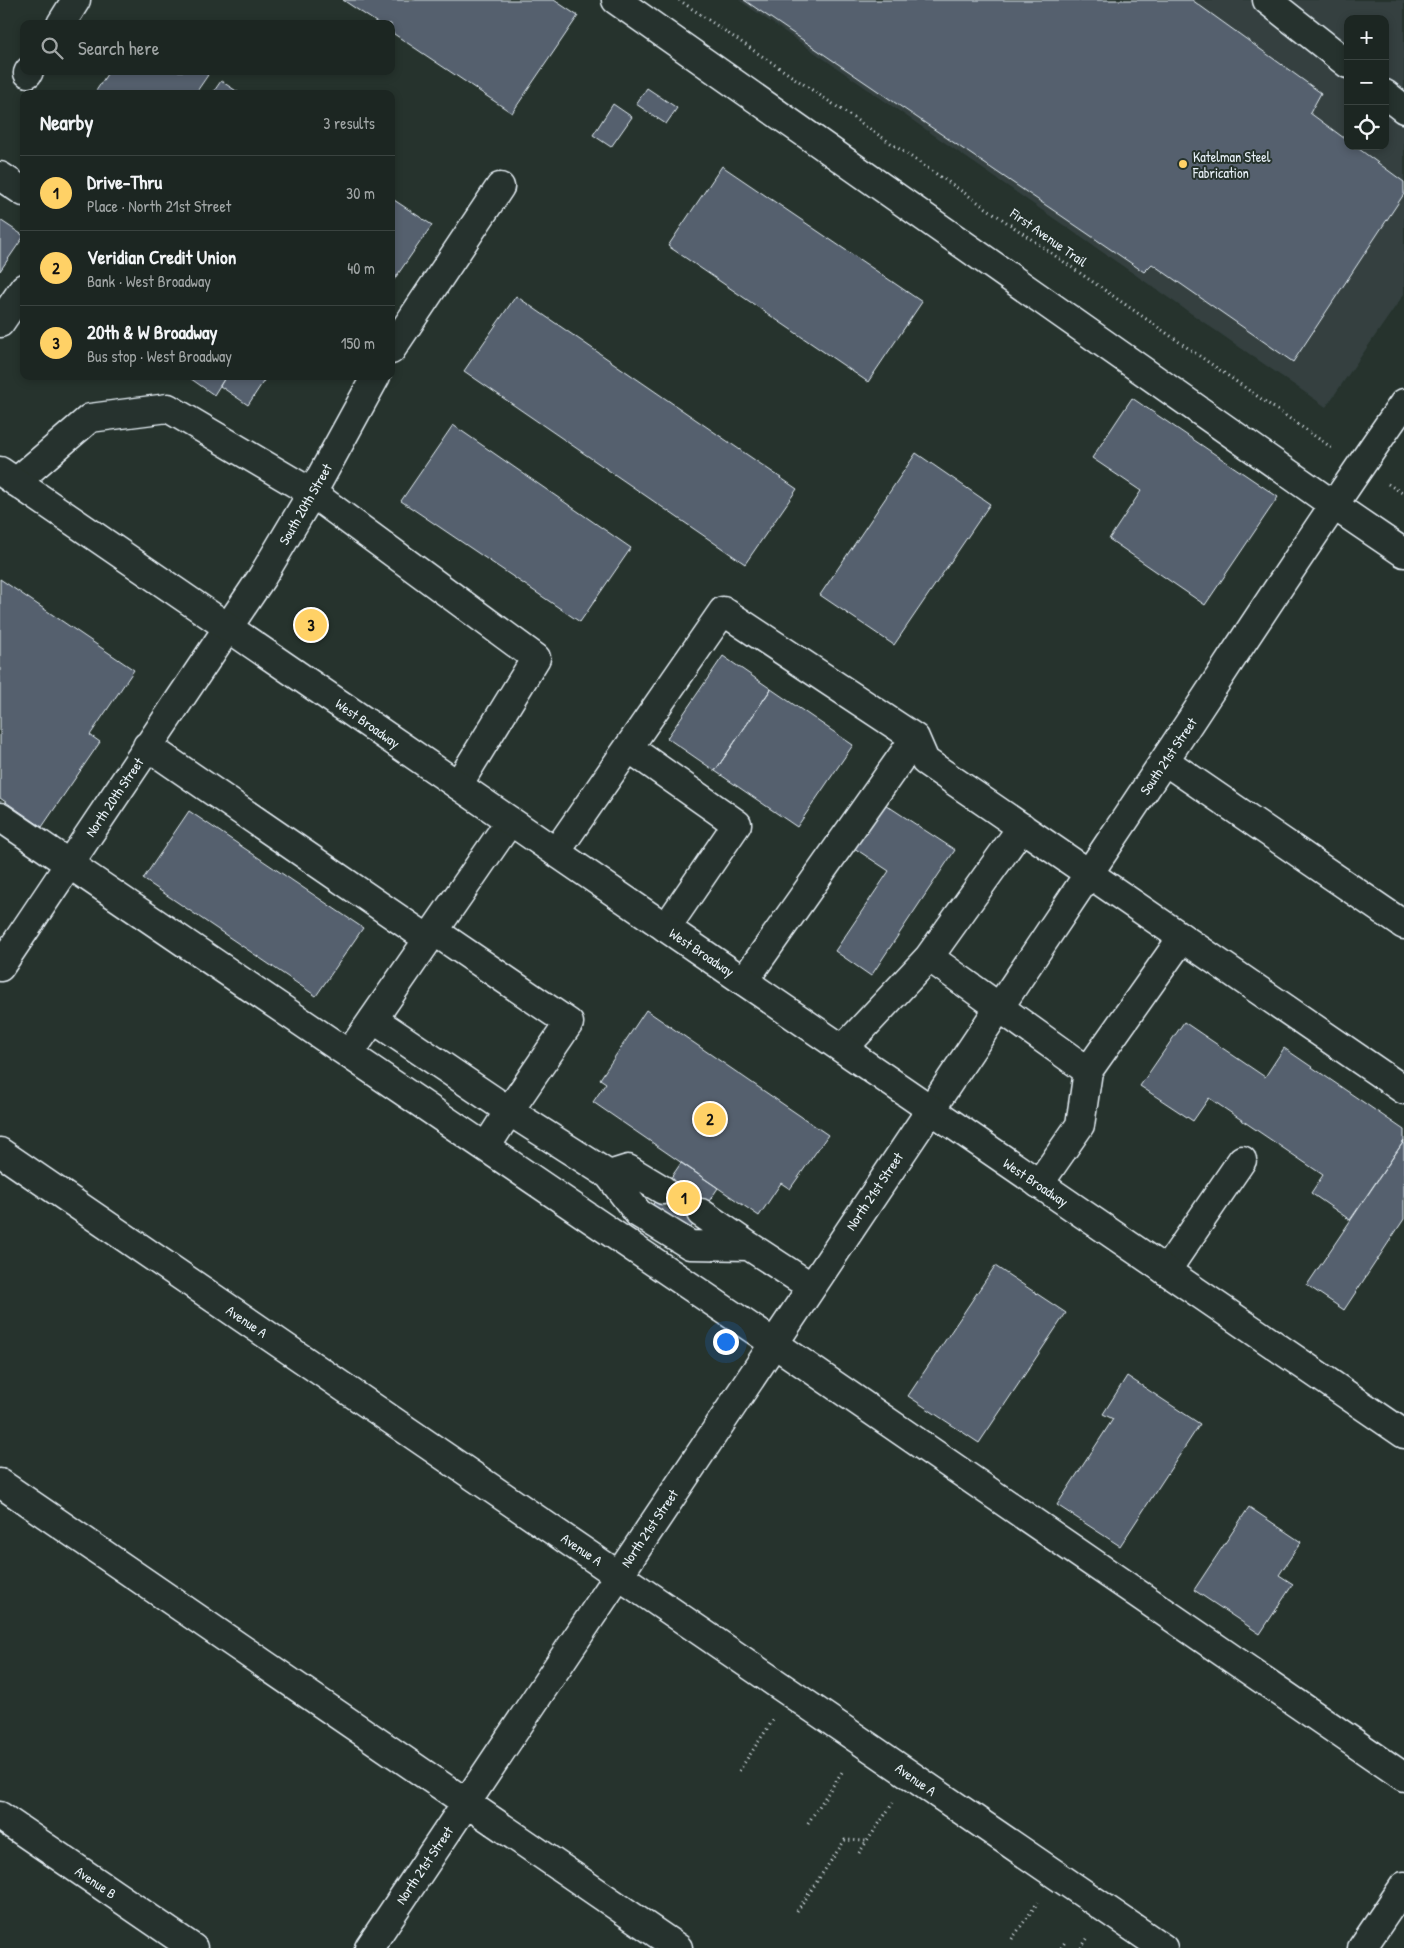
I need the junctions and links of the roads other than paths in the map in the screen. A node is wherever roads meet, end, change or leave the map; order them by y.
1 (76, 0) edge
2 (616, 0) edge
3 (1267, 0) edge
4 (63, 20) edge
5 (1344, 61) edge
6 (1389, 97) edge
7 (1404, 108) edge
8 (0, 176) edge
9 (500, 187) dead end
10 (20, 189) edge
11 (20, 294) edge
12 (0, 323) edge
13 (395, 344) edge
14 (374, 380) edge
15 (1404, 402) edge
16 (8, 476) edge
17 (312, 493) junction
18 (1332, 504) junction
19 (1404, 553) edge
20 (229, 628) junction
21 (915, 738) junction
22 (147, 746) junction
23 (629, 748) junction
24 (1165, 761) junction
25 (458, 785) junction
26 (0, 817) edge
27 (510, 821) junction
28 (1022, 827) junction
29 (556, 852) junction
30 (68, 864) junction
31 (1089, 873) junction
32 (1404, 925) edge
33 (666, 928) junction
34 (431, 935) junction
35 (1182, 938) junction
36 (929, 957) junction
37 (0, 967) edge
38 (744, 981) junction
39 (997, 1008) junction
40 (373, 1019) junction
41 (843, 1049) junction
42 (349, 1054) junction
43 (1088, 1071) junction
44 (1404, 1090) edge
45 (929, 1108) junction
46 (509, 1111) junction
47 (486, 1147) junction
48 (0, 1152) edge
49 (1242, 1160) dead end
50 (609, 1175) junction
51 (1039, 1184) junction
52 (662, 1190) tunnel mouth
53 (701, 1213) tunnel mouth
54 (749, 1246) junction
55 (1166, 1271) junction
56 (810, 1286) junction
57 (772, 1342) junction
58 (1404, 1434) edge
59 (0, 1483) edge
60 (618, 1574) junction
61 (1404, 1777) edge
62 (466, 1802) junction
63 (0, 1816) edge
64 (1404, 1886) edge
65 (193, 1948) edge
66 (369, 1948) edge
67 (678, 1948) edge
68 (1163, 1948) edge
69 (1362, 1948) edge

1 - 4 street
2 - 18 street
3 - 5 street
6 - 7 street
8 - 10 street
9 - 13 street
11 - 12 street
14 - 17 street, South 20th Street
15 - 18 street, South 21st Street
16 - 17 street
16 - 20 street, West Broadway
17 - 20 street, South 20th Street
17 - 25 street
18 - 19 street
18 - 24 street, South 21st Street
20 - 22 street, North 20th Street
20 - 25 street, West Broadway
21 - 23 street
21 - 28 street
21 - 38 street
22 - 30 street, North 20th Street
22 - 34 street
23 - 29 street
23 - 33 street
24 - 31 street, South 21st Street
24 - 32 street
25 - 27 street, West Broadway
26 - 30 street
27 - 29 street, West Broadway
27 - 34 street
28 - 31 street
28 - 36 street
29 - 33 street, West Broadway
30 - 37 street, North 20th Street
30 - 42 street
31 - 35 street
31 - 39 street, South 21st Street
33 - 38 street, West Broadway
34 - 40 street
34 - 46 street
35 - 43 street
35 - 44 street
36 - 39 street
36 - 41 street
38 - 41 street, West Broadway
39 - 43 street
39 - 45 street, South 21st Street
40 - 42 street
40 - 46 street
41 - 45 street, West Broadway
42 - 47 street
43 - 51 street
45 - 51 street, West Broadway
45 - 56 street, North 21st Street
46 - 47 street
46 - 50 street
47 - 57 street
48 - 60 street, Avenue A
49 - 55 street
50 - 52 street
50 - 54 street
51 - 55 street, West Broadway
53 - 54 street
54 - 56 street
55 - 58 street, West Broadway
56 - 57 street, North 21st Street
57 - 60 street, North 21st Street
57 - 61 street
59 - 62 street
60 - 62 street, North 21st Street
60 - 68 street, Avenue A
62 - 66 street, North 21st Street
62 - 67 street
63 - 65 street, Avenue B
64 - 69 street

